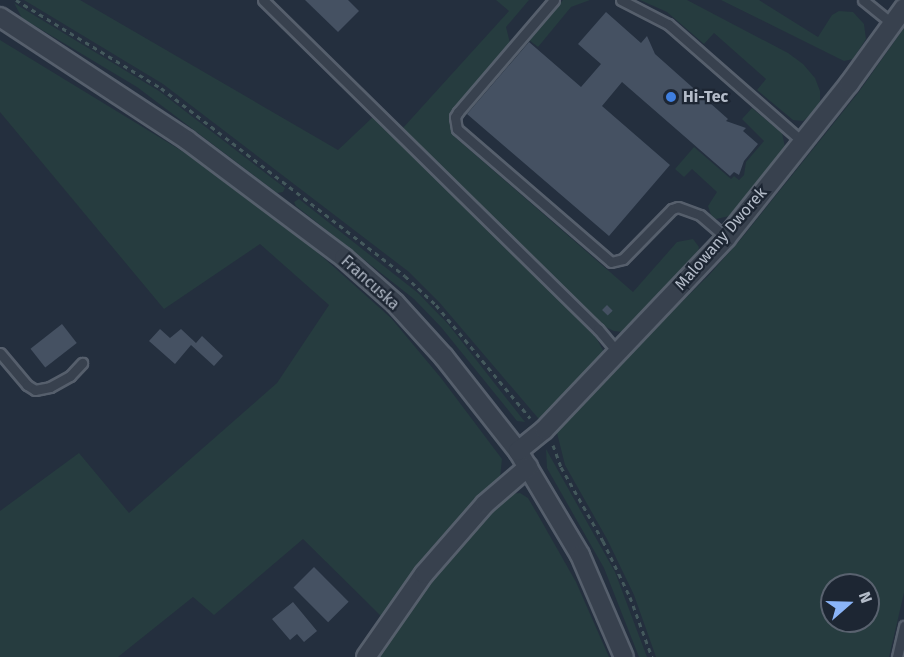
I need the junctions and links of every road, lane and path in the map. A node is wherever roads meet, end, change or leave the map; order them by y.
1 (5, 0) edge
2 (263, 0) edge
3 (554, 0) edge
4 (621, 0) edge
5 (863, 0) edge
6 (0, 7) edge
7 (904, 8) edge
8 (0, 17) edge
9 (893, 24) junction
10 (803, 142) junction
11 (726, 238) junction
12 (617, 352) junction
13 (0, 353) edge
14 (82, 363) dead end
15 (518, 451) junction
16 (528, 467) junction
17 (904, 626) edge
18 (366, 657) edge
19 (624, 657) edge
20 (897, 657) edge

1 - 6 street
2 - 12 lane
3 - 11 lane
4 - 10 lane
5 - 9 lane
7 - 9 street, Malowany Dworek
8 - 15 street, Francuska
9 - 10 street, Malowany Dworek
10 - 11 street, Malowany Dworek
11 - 12 street, Malowany Dworek
12 - 15 street, Malowany Dworek
13 - 14 lane
15 - 16 street, Francuska
16 - 18 street
16 - 19 street, Francuska
17 - 20 lane

